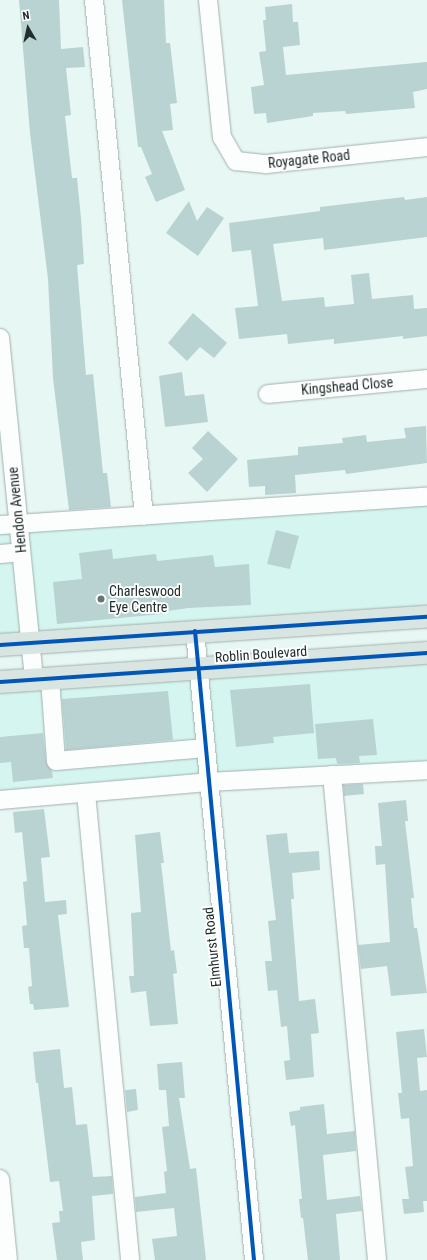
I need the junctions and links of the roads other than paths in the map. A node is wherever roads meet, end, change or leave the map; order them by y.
1 (94, 0) edge
2 (208, 0) edge
3 (427, 146) edge
4 (0, 338) edge
5 (427, 379) edge
6 (268, 394) dead end
7 (7, 477) edge
8 (427, 497) edge
9 (144, 516) junction
10 (19, 525) junction
11 (0, 526) edge
12 (21, 552) junction
13 (0, 554) edge
14 (427, 617) edge
15 (195, 632) junction
16 (30, 642) junction
17 (0, 645) edge
18 (427, 653) edge
19 (198, 669) junction
20 (42, 680) junction
21 (0, 682) edge
22 (205, 748) junction
23 (427, 770) edge
24 (332, 775) junction
25 (208, 782) junction
26 (86, 793) junction
27 (0, 800) edge
28 (0, 1179) edge
29 (8, 1260) edge
30 (130, 1260) edge
31 (254, 1260) edge
32 (377, 1260) edge

1 - 9 street
2 - 3 street, Royagate Road
4 - 7 street, Hendon Avenue
5 - 6 street, Kingshead Close
7 - 10 street, Hendon Avenue
8 - 9 street
9 - 10 street
10 - 11 street
10 - 12 street, Hendon Avenue
12 - 13 street
12 - 16 street, Hendon Avenue
14 - 15 main road, Roblin Boulevard
15 - 16 main road, Roblin Boulevard
15 - 19 street, Elmhurst Road
16 - 17 main road, Roblin Boulevard
16 - 20 street, Hendon Avenue
18 - 19 main road, Roblin Boulevard
19 - 20 main road, Roblin Boulevard
19 - 22 street, Elmhurst Road
20 - 21 main road, Roblin Boulevard
20 - 22 street, Hendon Avenue
22 - 25 street, Elmhurst Road
23 - 24 street
24 - 25 street
24 - 32 street
25 - 26 street
25 - 31 street, Elmhurst Road
26 - 27 street
26 - 30 street
28 - 29 street

